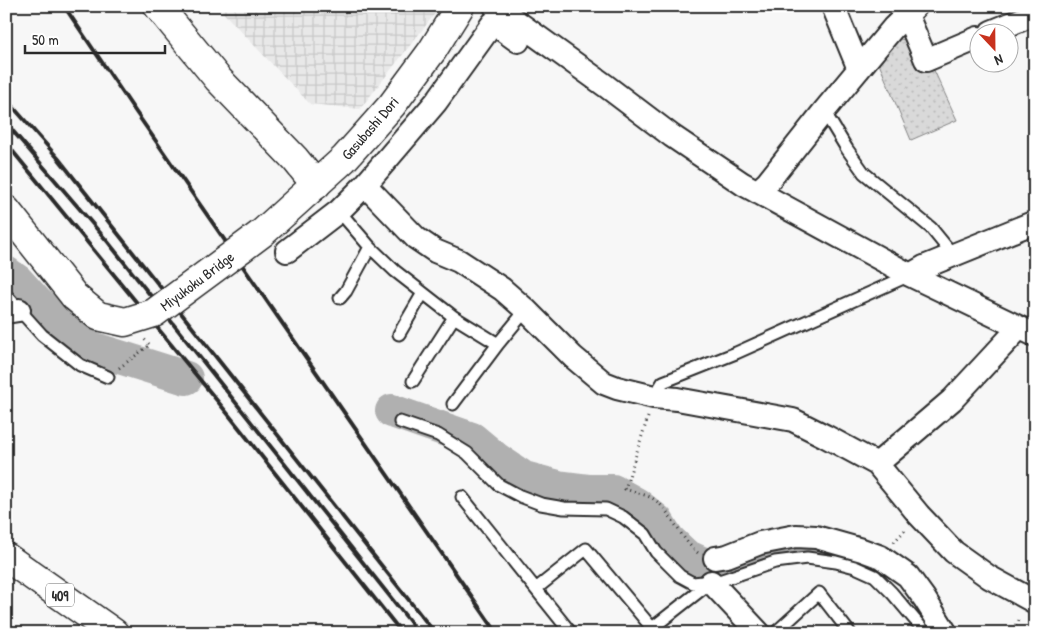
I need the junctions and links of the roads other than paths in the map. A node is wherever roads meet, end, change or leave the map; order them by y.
1 (158, 6) edge
2 (460, 6) edge
3 (496, 6) edge
4 (833, 6) edge
5 (911, 11) edge
6 (1035, 14) edge
7 (1015, 22) edge
8 (968, 42) edge
9 (859, 69) junction
10 (824, 110) junction
11 (642, 114) junction
12 (316, 185) junction
13 (365, 185) junction
14 (757, 192) junction
15 (6, 210) edge
16 (339, 211) junction
17 (1035, 222) edge
18 (262, 233) joint
19 (370, 247) junction
20 (287, 251) dead end
21 (953, 255) junction
22 (910, 275) junction
23 (423, 293) junction
24 (340, 298) dead end
25 (10, 306) edge
26 (526, 310) junction
27 (454, 318) junction
28 (1027, 332) edge
29 (399, 334) dead end
30 (498, 344) junction
31 (108, 377) road end
32 (413, 381) dead end
33 (654, 397) junction
34 (453, 404) dead end
35 (400, 422) dead end
36 (877, 464) junction
37 (462, 497) dead end
38 (6, 557) edge
39 (715, 558) road end
40 (711, 582) junction
41 (537, 588) junction
42 (1035, 602) edge
43 (649, 630) edge
44 (114, 633) edge
45 (571, 633) edge
46 (759, 633) edge
47 (775, 633) edge
48 (850, 633) edge
49 (926, 633) edge
50 (946, 633) edge

1 - 12 main road
2 - 12 main road, Gasubashi Dori
3 - 11 street
4 - 9 street
5 - 8 street
5 - 9 street
6 - 7 street
9 - 10 street
10 - 14 street
10 - 21 lane
11 - 13 street
11 - 14 street
12 - 18 main road, Gasubashi Dori
13 - 16 street
13 - 26 street
14 - 22 street
15 - 18 main road, Miyukoku Bridge, bridge
16 - 19 lane
16 - 20 street
17 - 21 street
19 - 23 lane
19 - 24 lane
21 - 22 street
22 - 28 street
22 - 33 lane
23 - 27 lane
23 - 29 lane
25 - 31 lane
26 - 30 lane
26 - 33 street
27 - 30 lane
27 - 32 lane
28 - 36 street
30 - 34 lane
33 - 36 street
35 - 40 lane
36 - 42 street
37 - 41 lane
38 - 44 main road, 409
39 - 50 street
40 - 43 lane
40 - 46 street
40 - 49 lane
41 - 43 lane
41 - 45 lane
47 - 48 lane

